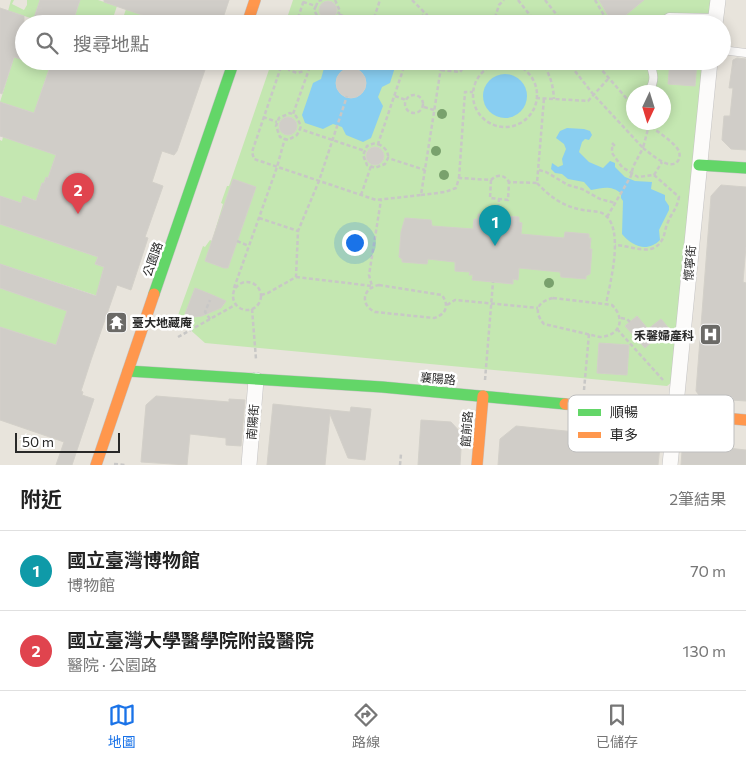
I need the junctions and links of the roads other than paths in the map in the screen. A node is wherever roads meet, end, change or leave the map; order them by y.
1 (255, 0) edge
2 (718, 0) edge
3 (250, 15) edge
4 (716, 15) edge
5 (731, 51) edge
6 (746, 53) edge
7 (231, 70) edge
8 (653, 70) edge
9 (709, 70) edge
10 (653, 85) edge
11 (699, 165) junction
12 (746, 168) edge
13 (128, 371) junction
14 (256, 380) junction
15 (678, 395) edge
16 (483, 396) junction
17 (568, 404) edge
18 (672, 452) edge
19 (96, 465) edge
20 (249, 465) edge
21 (478, 465) edge
22 (670, 465) edge

1 - 3 street
2 - 4 street
5 - 6 lane
7 - 13 street, 公園路
8 - 10 lane
9 - 11 street, 懷寧街
11 - 12 street
11 - 15 street, 懷寧街
13 - 14 street, 襄陽路
13 - 19 street, 公園路
14 - 16 street, 襄陽路
14 - 20 street, 南陽街
16 - 17 street, 襄陽路
16 - 21 street, 館前路
18 - 22 street, 懷寧街

